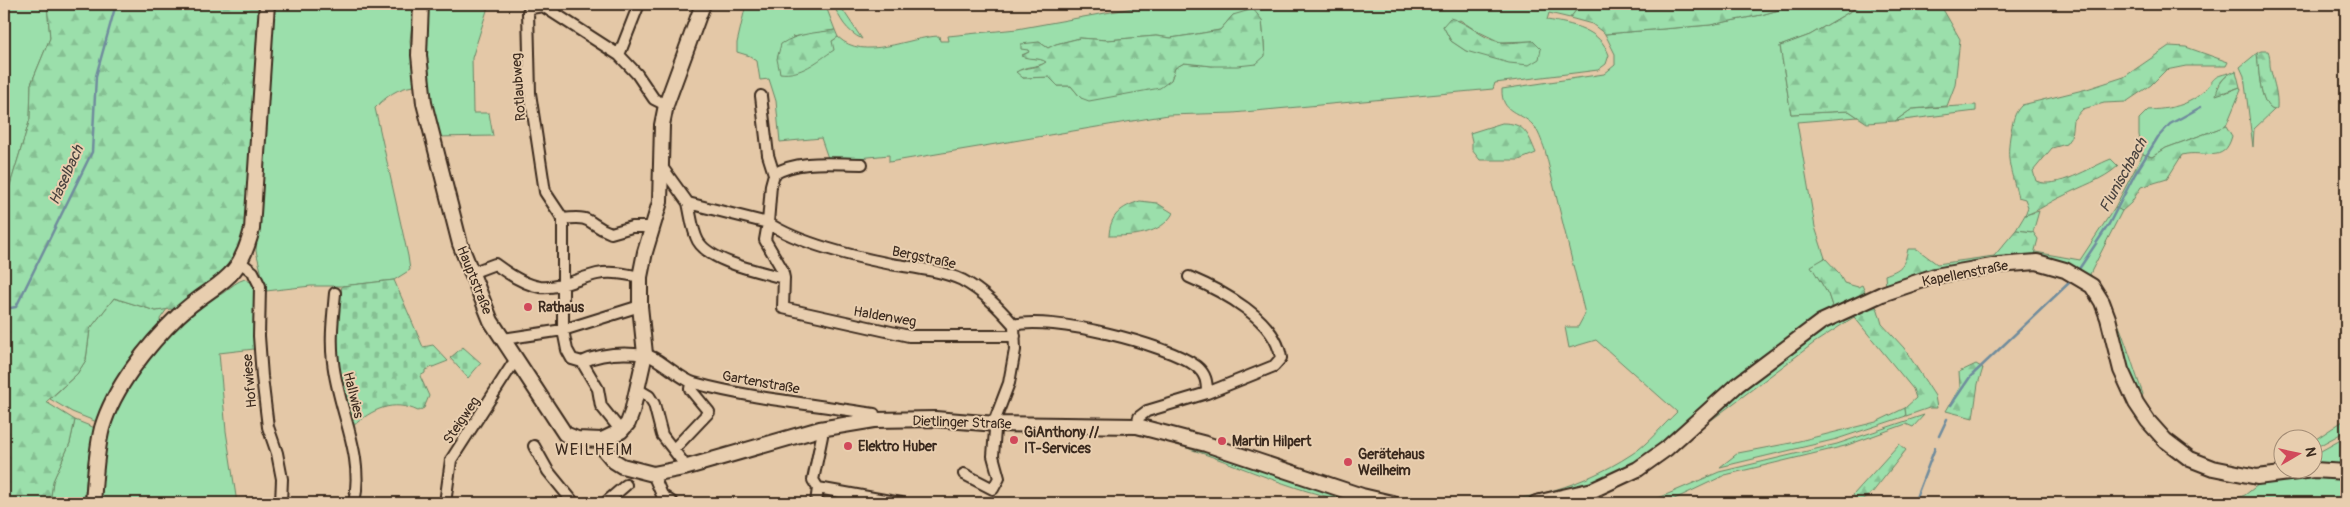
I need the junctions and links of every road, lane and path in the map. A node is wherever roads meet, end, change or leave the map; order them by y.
1 (267, 4) edge
2 (421, 4) edge
3 (639, 4) edge
4 (704, 4) edge
5 (619, 54) junction
6 (762, 96) dead end
7 (666, 105) junction
8 (862, 164) dead end
9 (662, 167) junction
10 (774, 174) junction
11 (688, 203) junction
12 (563, 219) junction
13 (768, 224) junction
14 (652, 227) junction
15 (240, 262) junction
16 (471, 273) junction
17 (640, 277) junction
18 (1189, 277) dead end
19 (784, 278) junction
20 (564, 285) junction
21 (335, 293) dead end
22 (640, 306) junction
23 (563, 330) junction
24 (1014, 330) junction
25 (503, 339) junction
26 (645, 354) junction
27 (518, 360) junction
28 (582, 362) junction
29 (691, 383) junction
30 (637, 389) junction
31 (1206, 394) junction
32 (874, 420) junction
33 (996, 424) junction
34 (1137, 426) junction
35 (820, 429) junction
36 (621, 431) junction
37 (602, 440) junction
38 (534, 446) dead end
39 (674, 449) junction
40 (684, 468) junction
41 (2346, 472) edge
42 (653, 474) junction
43 (964, 474) dead end
44 (626, 485) dead end
45 (818, 488) junction
46 (93, 503) edge
47 (281, 503) edge
48 (354, 503) edge
49 (445, 503) edge
50 (574, 503) edge
51 (605, 503) edge
52 (673, 503) edge
53 (816, 503) edge
54 (902, 503) edge
55 (1392, 503) edge
56 (1536, 503) edge

1 - 15 street
2 - 16 street, Hauptstraße
3 - 5 street
4 - 7 street
5 - 7 street, Rotlaubweg
5 - 12 street, Rotlaubweg
6 - 10 street
7 - 9 street
8 - 10 street
9 - 11 street
9 - 14 street
10 - 13 street
11 - 13 street, Bergstraße
11 - 19 street
12 - 14 street
12 - 20 street
13 - 19 street
13 - 24 street, Bergstraße
14 - 17 street
15 - 46 street
15 - 47 street, Hofwiese
16 - 20 street
16 - 25 street, Hauptstraße
17 - 20 street
17 - 22 street
18 - 31 street
19 - 24 street, Haldenweg
20 - 23 street
21 - 48 street, Hallwies
22 - 23 street
22 - 26 street
23 - 25 street
23 - 28 street
24 - 31 street, Haldenweg
24 - 33 street
25 - 27 street, Hauptstraße
26 - 28 street
26 - 29 street, Gartenstraße
26 - 30 street
27 - 37 street, Hauptstraße
27 - 49 street, Steigweg
28 - 36 street
29 - 32 street, Gartenstraße
29 - 39 street
30 - 36 street
30 - 39 street
31 - 34 street
32 - 33 street, Dietlinger Straße
32 - 35 street, Dietlinger Straße
33 - 34 street, Dietlinger Straße
33 - 43 street
34 - 55 street, Dietlinger Straße
35 - 40 street, Dietlinger Straße
35 - 45 street
36 - 37 street, Hauptstraße
37 - 42 street, Dietlinger Straße
38 - 50 street
39 - 40 street
40 - 42 street, Dietlinger Straße
41 - 56 street, Kapellenstraße
42 - 52 street
44 - 51 street
45 - 53 street
45 - 54 street

